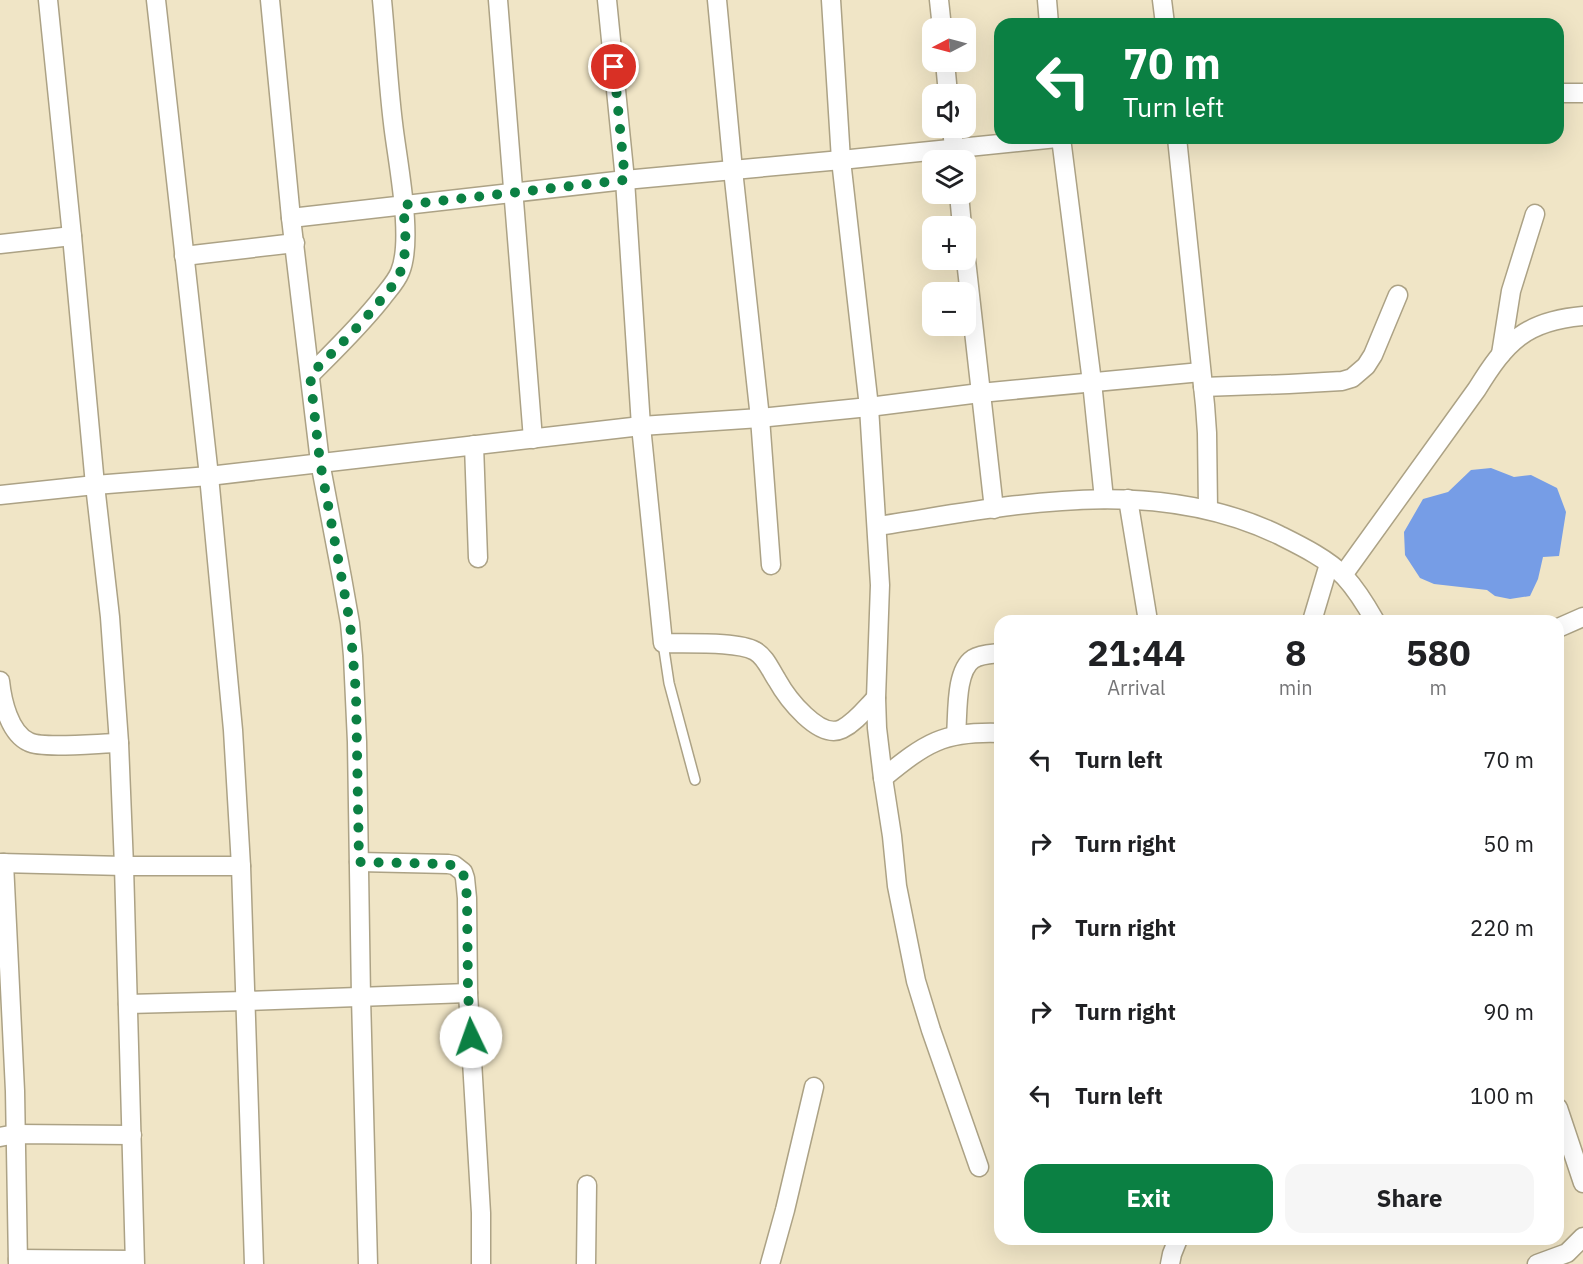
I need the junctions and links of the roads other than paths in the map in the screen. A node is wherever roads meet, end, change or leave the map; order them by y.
1 (48, 0) edge
2 (156, 0) edge
3 (270, 0) edge
4 (382, 0) edge
5 (498, 0) edge
6 (607, 0) edge
7 (717, 0) edge
8 (831, 0) edge
9 (939, 0) edge
10 (1047, 0) edge
11 (1162, 0) edge
12 (941, 18) edge
13 (1048, 18) edge
14 (1164, 18) edge
15 (1564, 93) edge
16 (1583, 93) edge
17 (1020, 144) edge
18 (1060, 144) edge
19 (1178, 144) edge
20 (976, 151) edge
21 (922, 156) edge
22 (841, 160) junction
23 (733, 170) junction
24 (625, 180) junction
25 (513, 192) junction
26 (403, 205) junction
27 (1535, 214) dead end
28 (291, 218) junction
29 (72, 236) junction
30 (295, 243) junction
31 (0, 244) edge
32 (184, 256) junction
33 (967, 270) edge
34 (1398, 294) dead end
35 (1583, 316) edge
36 (1501, 354) junction
37 (310, 375) junction
38 (1202, 380) junction
39 (1092, 382) junction
40 (980, 393) junction
41 (870, 407) junction
42 (760, 418) junction
43 (641, 426) junction
44 (533, 439) junction
45 (474, 445) junction
46 (320, 462) junction
47 (209, 476) junction
48 (95, 484) junction
49 (0, 495) edge
50 (1104, 499) junction
51 (1128, 500) junction
52 (994, 509) junction
53 (1208, 509) junction
54 (877, 526) junction
55 (478, 558) dead end
56 (771, 565) dead end
57 (1336, 569) junction
58 (1147, 615) edge
59 (1315, 615) edge
60 (1371, 615) edge
61 (1583, 616) edge
62 (1564, 625) edge
63 (663, 643) junction
64 (994, 653) edge
65 (0, 681) edge
66 (876, 698) junction
67 (994, 733) edge
68 (956, 735) junction
69 (119, 743) junction
70 (883, 778) junction
71 (695, 780) dead end
72 (359, 862) junction
73 (2, 863) edge
74 (124, 866) junction
75 (241, 866) junction
76 (468, 993) junction
77 (361, 997) junction
78 (245, 1001) junction
79 (128, 1004) junction
80 (814, 1087) dead end
81 (1564, 1126) edge
82 (132, 1135) junction
83 (8, 1136) edge
84 (979, 1167) dead end
85 (1583, 1183) edge
86 (587, 1185) dead end
87 (1583, 1237) edge
88 (1176, 1245) edge
89 (18, 1261) edge
90 (134, 1262) edge
91 (254, 1264) edge
92 (368, 1264) edge
93 (481, 1264) edge
94 (586, 1264) edge
95 (770, 1264) edge
96 (1170, 1264) edge
97 (1537, 1264) edge

1 - 29 street
2 - 32 street
3 - 28 street
4 - 26 street
5 - 25 street
6 - 24 street
7 - 23 street
8 - 22 street
9 - 12 street
10 - 13 street
11 - 14 street
15 - 16 street
17 - 20 street
18 - 39 street
19 - 38 street
21 - 22 street
22 - 23 street
22 - 41 street
23 - 24 street
23 - 42 street
24 - 25 street
24 - 43 street
25 - 26 street
25 - 44 street
26 - 28 street
26 - 37 street
27 - 36 street
28 - 30 street
29 - 31 street
29 - 48 street
30 - 32 street
30 - 37 street
32 - 47 street
33 - 40 street
34 - 38 street
35 - 36 street
36 - 57 street
37 - 46 street
38 - 39 street
38 - 53 street
39 - 40 street
39 - 50 street
40 - 41 street
40 - 52 street
41 - 42 street
41 - 54 street
42 - 43 street
42 - 56 street
43 - 44 street
43 - 63 street
44 - 45 street
45 - 46 street
45 - 55 street
46 - 47 street
46 - 72 street
47 - 48 street
47 - 75 street
48 - 49 street
48 - 69 street
50 - 51 street
50 - 52 street
51 - 53 street
51 - 58 street
52 - 54 street
53 - 57 street
54 - 66 street
57 - 59 street
57 - 60 street
61 - 62 street
63 - 66 street
63 - 71 lane
64 - 68 street
65 - 69 street
66 - 70 street
67 - 68 street
68 - 70 street
69 - 74 street
70 - 84 street
72 - 76 street
72 - 77 street
73 - 74 street
73 - 83 street
74 - 75 street
74 - 79 street
75 - 78 street
76 - 77 street
76 - 93 street
77 - 78 street
77 - 92 street
78 - 79 street
78 - 91 street
79 - 82 street
80 - 95 street
81 - 85 street
82 - 83 street
82 - 90 street
83 - 89 street
86 - 94 street
87 - 97 street
88 - 96 street
89 - 90 street

